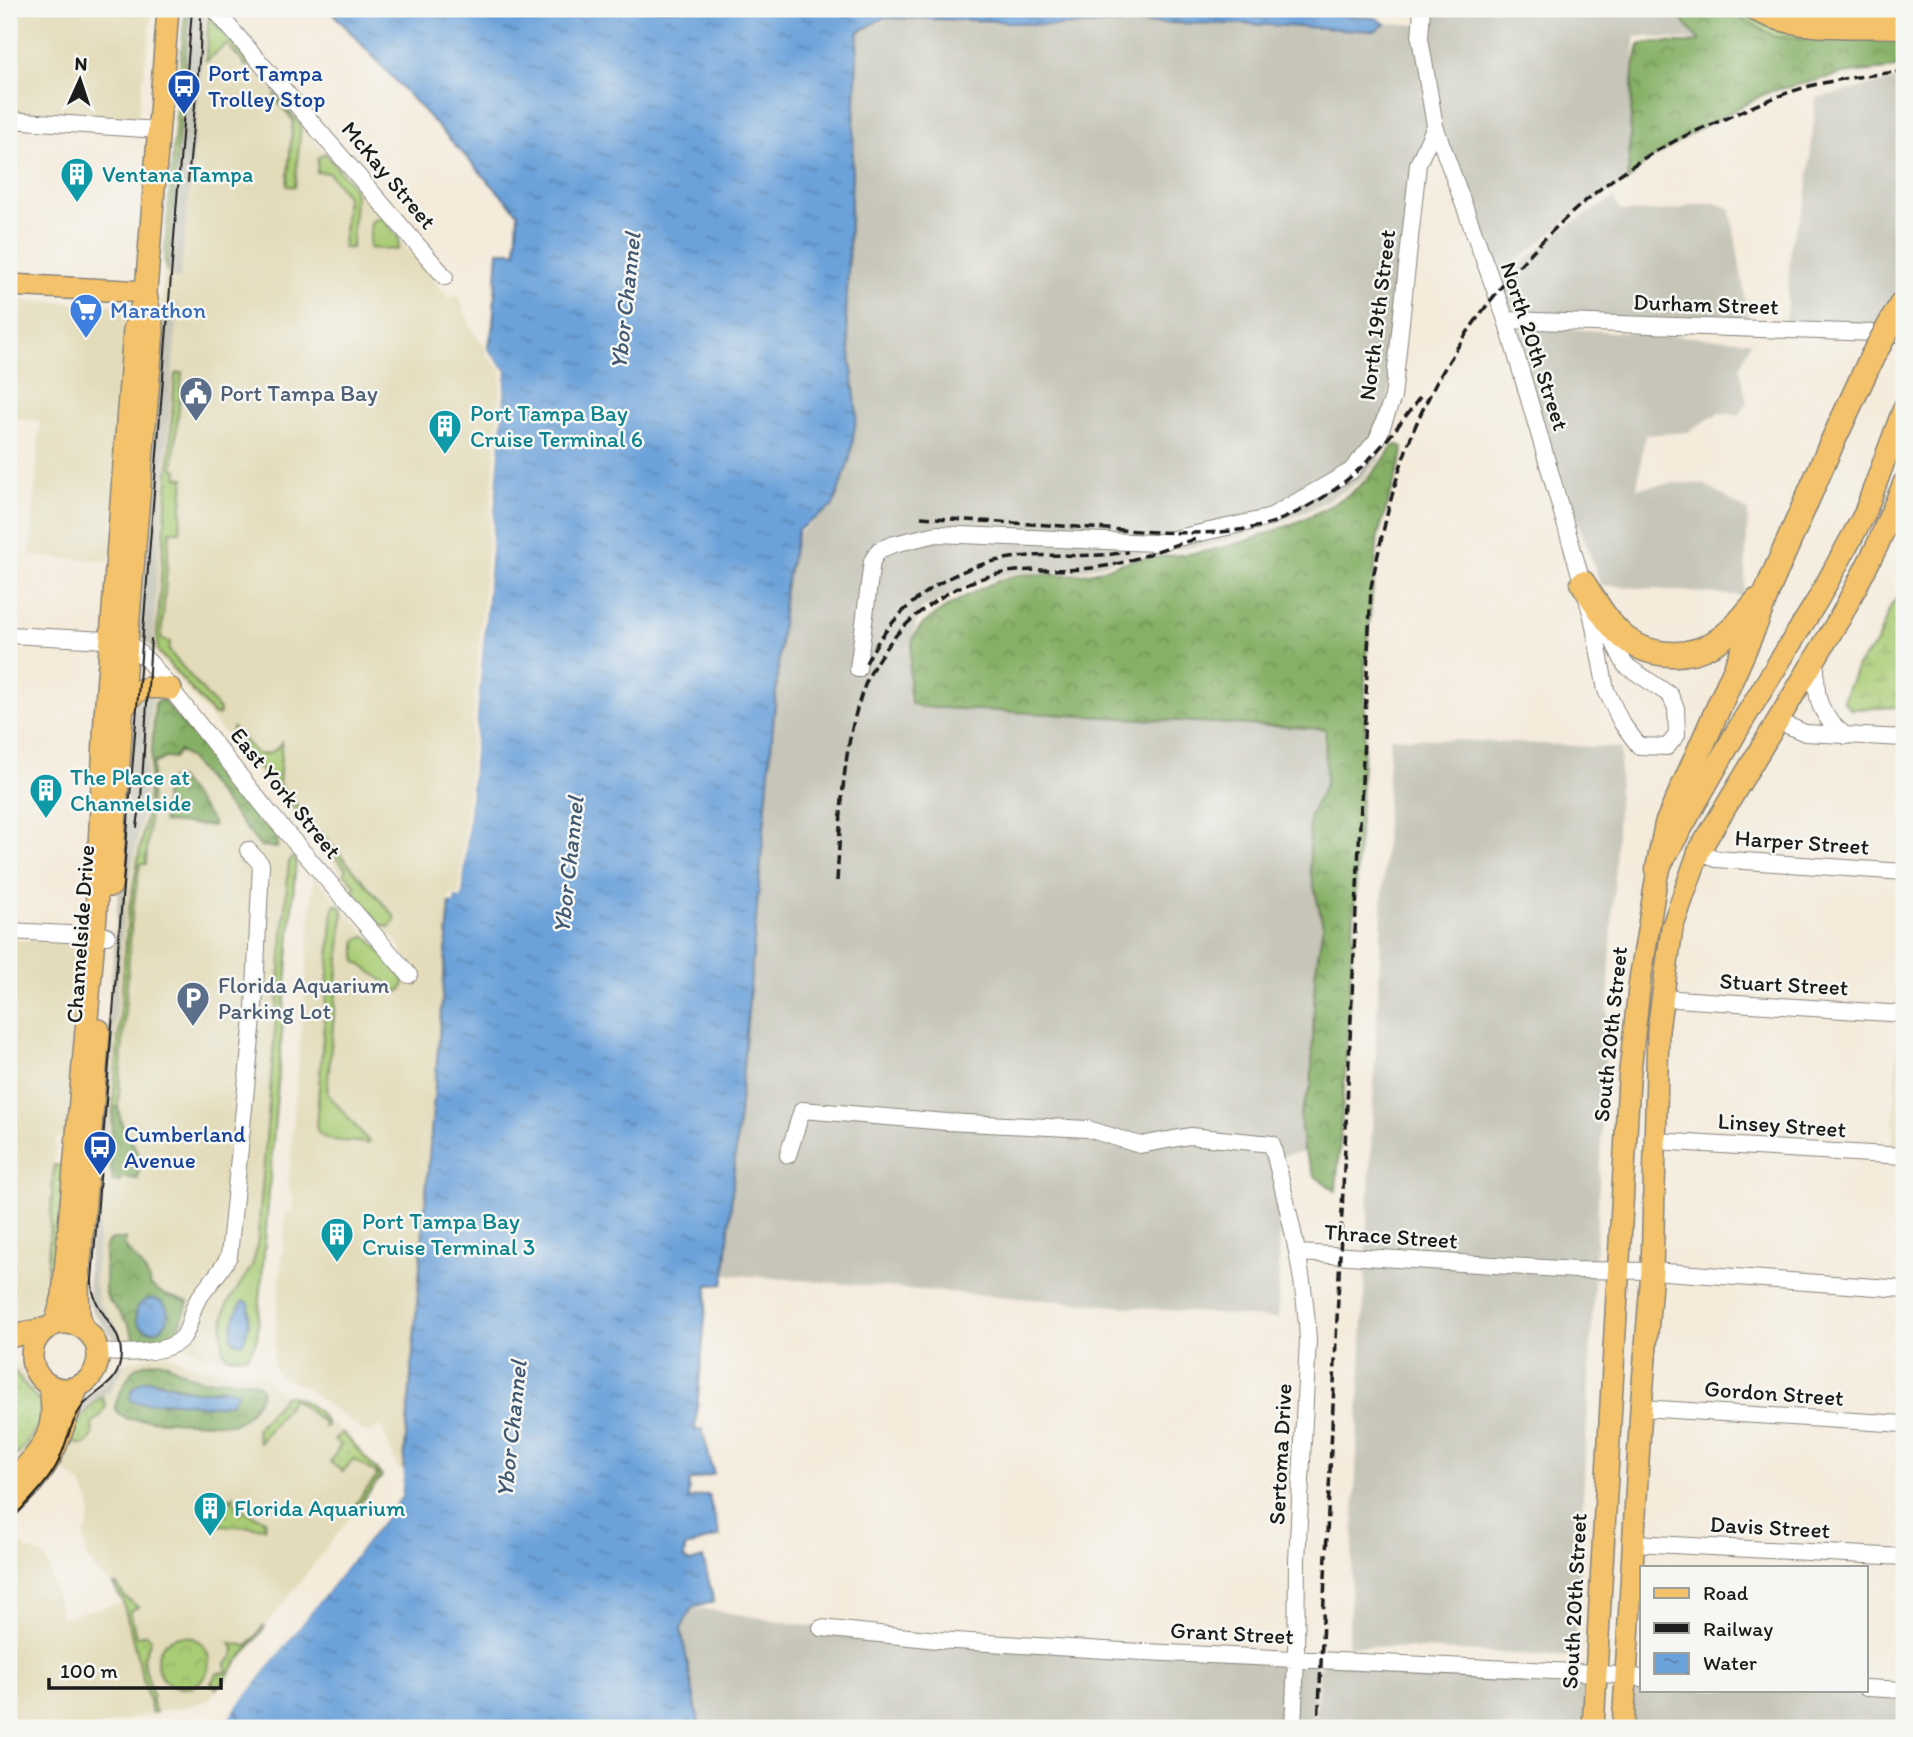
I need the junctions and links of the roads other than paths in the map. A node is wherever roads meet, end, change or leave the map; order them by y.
1 (168, 9) edge
2 (214, 9) edge
3 (1422, 9) edge
4 (1756, 9) edge
5 (1895, 9) edge
6 (1904, 9) edge
7 (1904, 26) edge
8 (9, 120) edge
9 (1435, 126) junction
10 (159, 130) junction
11 (446, 277) dead end
12 (9, 285) edge
13 (146, 292) junction
14 (1904, 300) edge
15 (1506, 320) junction
16 (1904, 334) edge
17 (1904, 408) edge
18 (1904, 483) edge
19 (1858, 525) junction
20 (1583, 583) junction
21 (1770, 583) junction
22 (9, 635) edge
23 (119, 640) junction
24 (1816, 662) junction
25 (858, 669) dead end
26 (171, 689) junction
27 (122, 711) junction
28 (1779, 722) junction
29 (1846, 736) junction
30 (1904, 738) edge
31 (247, 850) dead end
32 (1699, 851) junction
33 (1658, 869) junction
34 (1904, 872) edge
35 (9, 931) edge
36 (100, 936) junction
37 (409, 975) dead end
38 (1661, 998) junction
39 (1904, 1014) edge
40 (1658, 1030) junction
41 (1628, 1104) junction
42 (1656, 1141) junction
43 (788, 1155) dead end
44 (1904, 1156) edge
45 (1299, 1253) junction
46 (1619, 1269) junction
47 (1652, 1271) junction
48 (1904, 1289) edge
49 (51, 1326) junction
50 (83, 1328) junction
51 (97, 1352) junction
52 (32, 1363) junction
53 (50, 1385) junction
54 (78, 1386) junction
55 (1641, 1408) junction
56 (1904, 1424) edge
57 (9, 1484) edge
58 (9, 1507) edge
59 (1634, 1543) junction
60 (1904, 1557) edge
61 (821, 1628) dead end
62 (1296, 1659) junction
63 (1596, 1673) junction
64 (1633, 1677) edge
65 (1868, 1688) edge
66 (1904, 1690) edge
67 (1293, 1728) edge
68 (1592, 1728) edge
69 (1623, 1728) edge

1 - 10 main road, Channelside Drive
2 - 11 street, McKay Street
3 - 9 street
4 - 7 highway
5 - 6 highway
8 - 10 street
9 - 15 street, North 20th Street
9 - 25 street, North 19th Street
10 - 13 main road, Channelside Drive
12 - 13 main road
13 - 23 main road, Channelside Drive
14 - 21 highway, bridge
15 - 16 street, Durham Street
15 - 20 street, North 20th Street
17 - 19 main road, South 20th Street
18 - 24 main road, South 20th Street
19 - 28 main road
19 - 33 main road, South 20th Street
20 - 20 street, North 20th Street
20 - 21 highway
21 - 33 highway
22 - 23 street
23 - 26 street, East York Street
23 - 27 main road, Channelside Drive
23 - 36 main road, Channelside Drive
24 - 28 main road, South 20th Street
24 - 29 street
26 - 27 main road
26 - 37 street, East York Street
27 - 36 main road, Channelside Drive
28 - 29 street
28 - 32 main road, South 20th Street
29 - 30 street
31 - 51 street
32 - 34 street, Harper Street
32 - 38 main road, South 20th Street
33 - 41 main road, South 20th Street
35 - 36 street
36 - 49 main road, Channelside Drive
36 - 50 main road, Channelside Drive
38 - 39 street, Stuart Street
38 - 40 main road, South 20th Street
40 - 41 main road
40 - 42 main road, South 20th Street
41 - 46 main road, South 20th Street
42 - 44 street, Linsey Street
42 - 47 main road, South 20th Street
43 - 45 street, Thrace Street
45 - 46 street, Thrace Street
45 - 62 street, Sertoma Drive
46 - 47 street, Thrace Street
46 - 63 main road, South 20th Street
47 - 48 street, Thrace Street
47 - 55 main road, South 20th Street
49 - 50 main road
49 - 52 main road
49 - 52 main road
50 - 51 main road
51 - 54 main road
52 - 53 main road
53 - 54 main road
53 - 57 main road
54 - 58 main road
55 - 56 street, Gordon Street
55 - 59 main road, South 20th Street
59 - 60 street, Davis Street
59 - 64 main road, South 20th Street
61 - 62 street, Grant Street
62 - 63 street, Grant Street
62 - 67 street, Sertoma Drive
63 - 64 street, Grant Street
63 - 68 main road, South 20th Street
64 - 69 main road, South 20th Street
65 - 66 street

